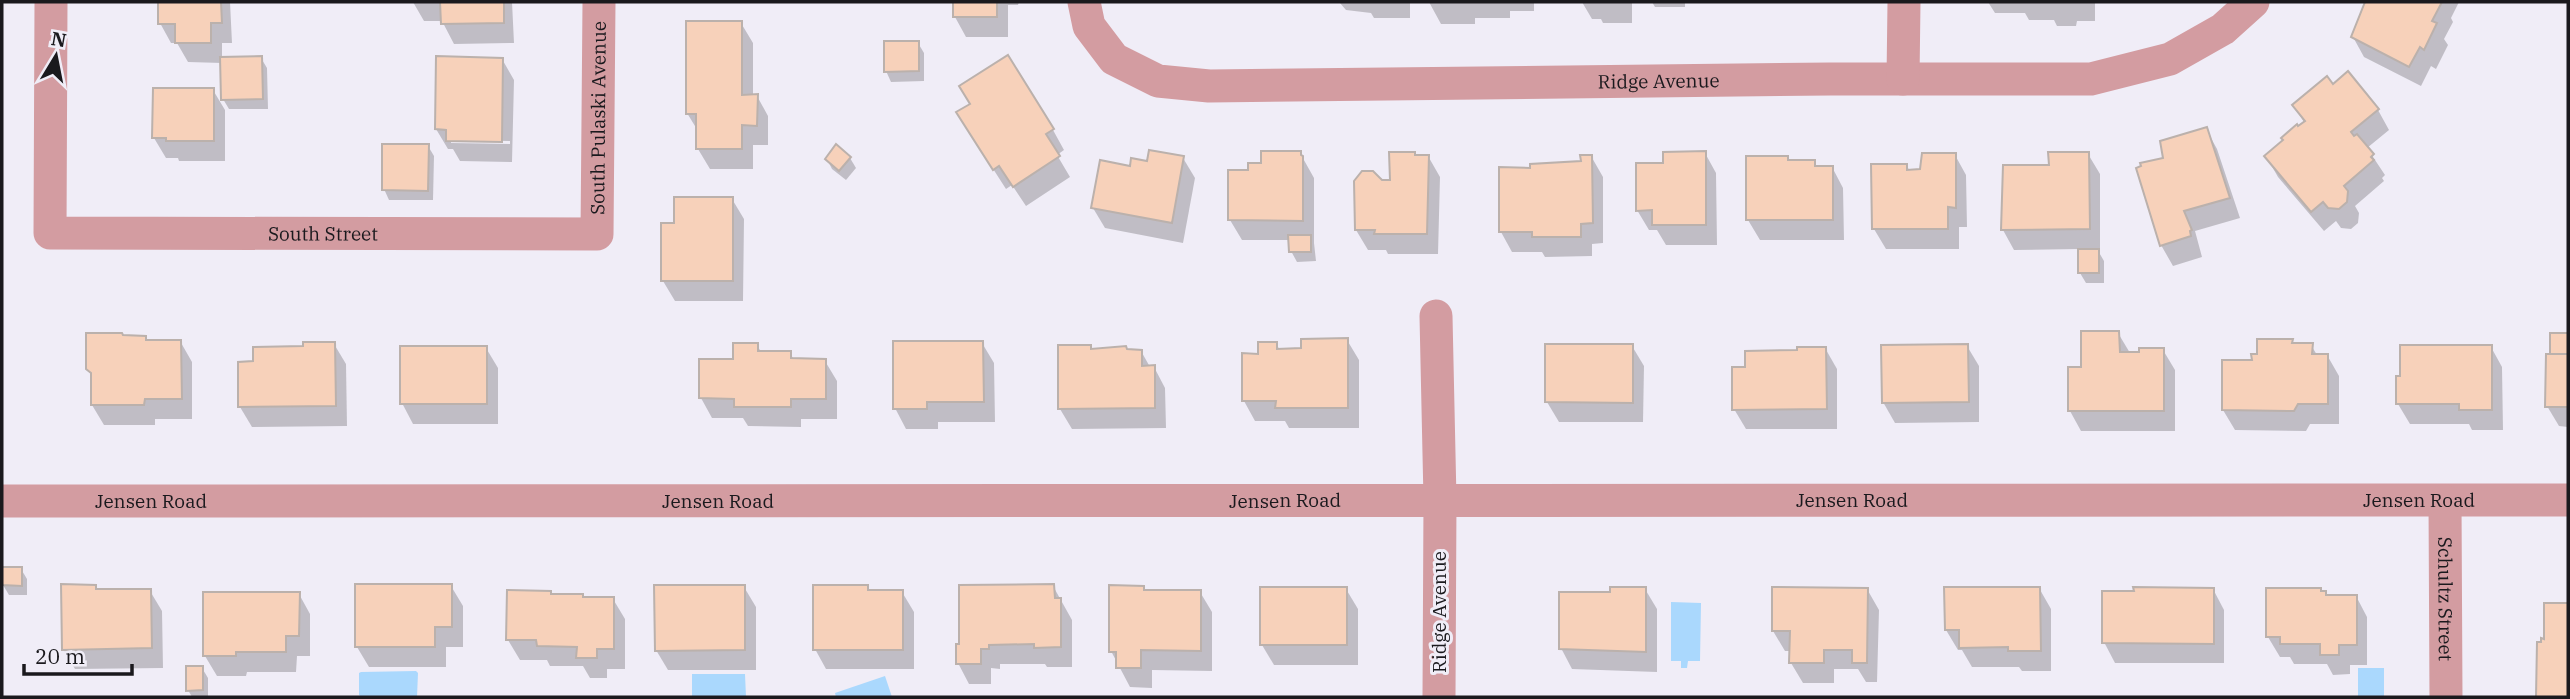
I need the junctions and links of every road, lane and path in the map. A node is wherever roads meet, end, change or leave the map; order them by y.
1 (51, 2) edge
2 (598, 2) edge
3 (1084, 2) edge
4 (1904, 2) edge
5 (2253, 2) edge
6 (1903, 79) junction
7 (597, 234) joint
8 (1436, 316) dead end
9 (1440, 500) junction
10 (2568, 500) edge
11 (2, 501) edge
12 (2445, 501) junction
13 (1439, 697) edge
14 (2445, 697) edge

1 - 7 street, South Street
2 - 7 street, South Pulaski Avenue
3 - 6 street, Ridge Avenue
4 - 6 street
5 - 6 street, Ridge Avenue
8 - 9 street, Ridge Avenue
9 - 11 street, Jensen Road
9 - 12 street, Jensen Road
9 - 13 street, Ridge Avenue
10 - 12 street, Jensen Road
12 - 14 street, Schultz Street

